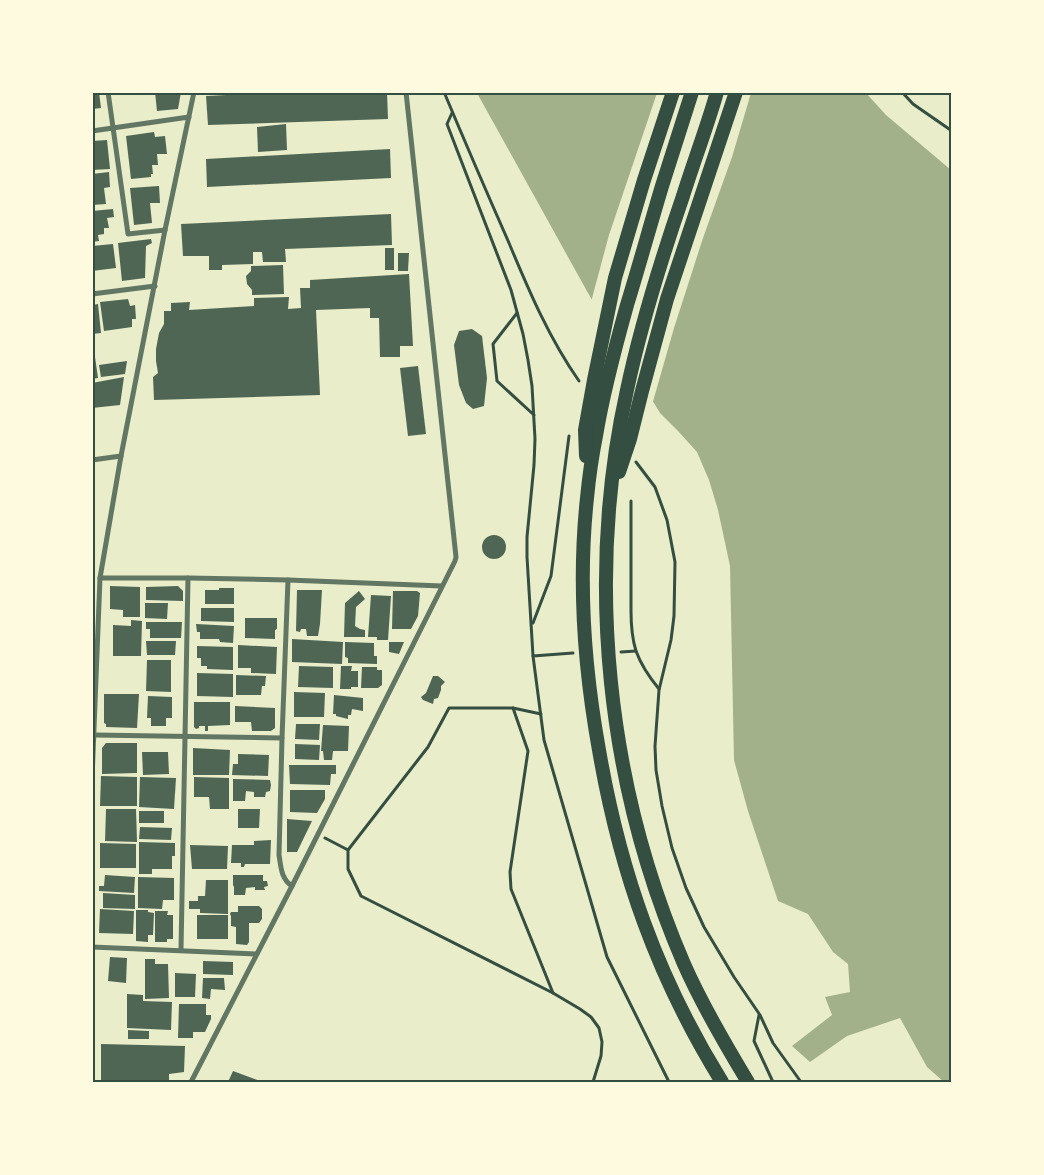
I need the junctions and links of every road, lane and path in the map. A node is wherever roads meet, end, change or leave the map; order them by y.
1 (108, 92) edge
2 (194, 92) edge
3 (406, 92) edge
4 (444, 92) edge
5 (673, 92) edge
6 (692, 92) edge
7 (717, 92) edge
8 (736, 92) edge
9 (902, 92) edge
10 (452, 112) junction
11 (188, 117) junction
12 (113, 129) junction
13 (92, 131) edge
14 (952, 132) edge
15 (165, 230) junction
16 (155, 286) junction
17 (92, 294) edge
18 (517, 313) junction
19 (581, 383) dead end
20 (534, 416) junction
21 (570, 434) dead end
22 (632, 455) dead end
23 (121, 456) junction
24 (92, 460) edge
25 (587, 497) junction
26 (610, 499) junction
27 (630, 501) dead end
28 (100, 578) junction
29 (188, 578) junction
30 (288, 580) junction
31 (442, 586) junction
32 (532, 626) junction
33 (636, 651) junction
34 (618, 652) dead end
35 (572, 654) dead end
36 (534, 656) junction
37 (95, 660) edge
38 (659, 690) junction
39 (513, 708) junction
40 (541, 714) junction
41 (94, 735) junction
42 (186, 736) junction
43 (282, 738) junction
44 (92, 779) edge
45 (325, 838) dead end
46 (348, 850) junction
47 (292, 886) junction
48 (92, 947) edge
49 (181, 950) junction
50 (257, 954) junction
51 (553, 993) junction
52 (760, 1015) junction
53 (191, 1082) edge
54 (593, 1082) edge
55 (669, 1082) edge
56 (722, 1082) edge
57 (748, 1082) edge
58 (773, 1082) edge
59 (801, 1082) edge

1 - 12 street
2 - 11 street
3 - 31 street
4 - 10 path
5 - 25 highway
6 - 25 highway
7 - 26 highway
8 - 26 highway
9 - 14 path
10 - 18 path
10 - 19 path
11 - 12 street
11 - 15 street
12 - 13 street
12 - 15 street
15 - 16 street
16 - 17 street
16 - 23 street
18 - 20 path
18 - 20 path
20 - 32 path
21 - 32 path
22 - 38 path
23 - 24 street
23 - 28 street
25 - 56 highway
26 - 57 highway
27 - 33 path
28 - 29 street
28 - 37 street
29 - 30 street
29 - 42 street
30 - 31 street
30 - 43 street
31 - 47 street
32 - 36 path
33 - 34 path
33 - 38 path
35 - 36 path
36 - 40 path
37 - 41 street
38 - 52 path
39 - 40 path
39 - 46 path
39 - 51 path
40 - 55 path
41 - 42 street
41 - 44 street
42 - 43 street
42 - 49 street
43 - 47 street
45 - 46 path
46 - 51 path
47 - 50 street
48 - 49 street
49 - 50 street
50 - 53 street
51 - 54 path
52 - 58 path
52 - 59 path

